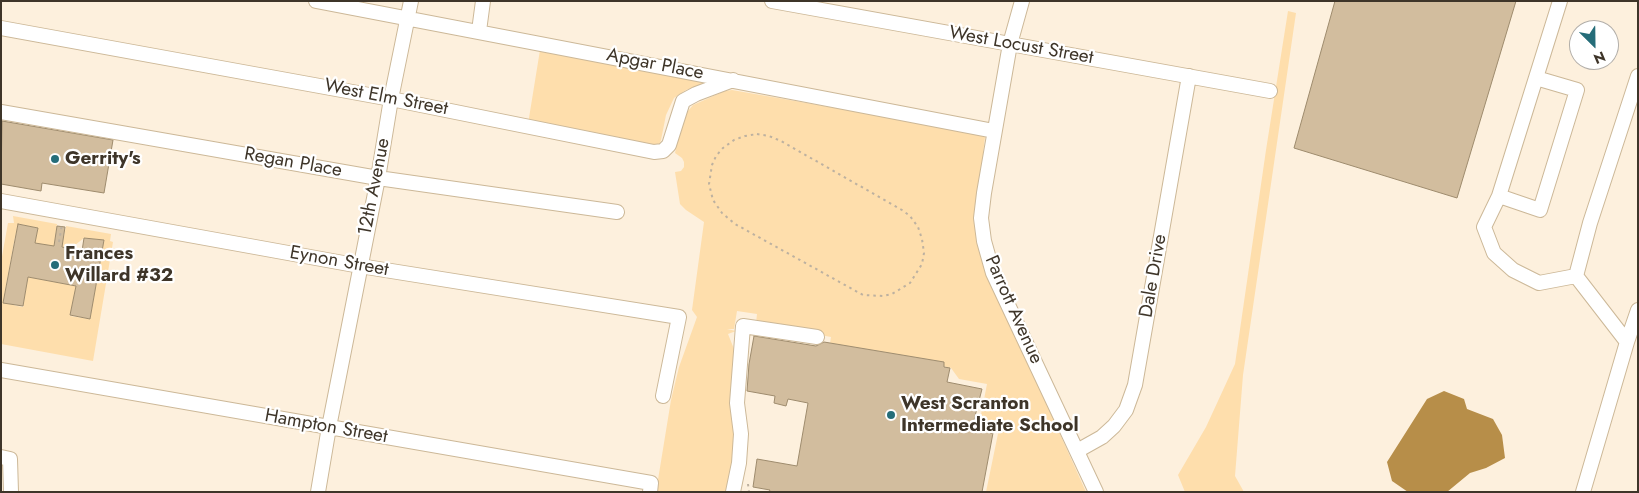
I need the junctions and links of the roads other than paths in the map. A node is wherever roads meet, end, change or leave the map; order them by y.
1 (316, 1) edge
2 (411, 1) edge
3 (483, 1) edge
4 (772, 1) edge
5 (1022, 1) edge
6 (1560, 1) edge
7 (408, 18) junction
8 (1, 28) edge
9 (479, 31) junction
10 (1010, 44) junction
11 (1189, 76) junction
12 (1638, 76) edge
13 (1536, 78) junction
14 (732, 80) junction
15 (1270, 91) dead end
16 (391, 99) junction
17 (1, 112) edge
18 (994, 131) junction
19 (378, 178) junction
20 (1499, 196) junction
21 (1, 201) edge
22 (616, 212) dead end
23 (360, 266) junction
24 (1576, 276) junction
25 (1638, 310) edge
26 (817, 337) dead end
27 (1627, 342) junction
28 (1, 370) edge
29 (663, 396) dead end
30 (329, 427) junction
31 (1077, 451) junction
32 (6, 458) edge
33 (651, 487) edge
34 (11, 492) edge
35 (318, 492) edge
36 (733, 492) edge
37 (1096, 492) edge
38 (1583, 492) edge

1 - 7 street, Apgar Place
2 - 7 street, 12th Avenue
3 - 9 street
4 - 10 street, West Locust Street
5 - 10 street, Parrott Avenue
6 - 13 street
7 - 9 street, Apgar Place
7 - 16 street, 12th Avenue
8 - 16 street, West Elm Street
9 - 14 street, Apgar Place
10 - 11 street, West Locust Street
10 - 18 street, Parrott Avenue
11 - 15 street, West Locust Street
11 - 31 street, Dale Drive
12 - 24 street
13 - 20 street
13 - 20 street
14 - 16 street, West Elm Street
14 - 18 street, Apgar Place
16 - 19 street, 12th Avenue
17 - 19 street, Regan Place
18 - 31 street, Parrott Avenue
19 - 22 street, Regan Place
19 - 23 street, 12th Avenue
20 - 24 street
21 - 23 street, Eynon Street
23 - 29 street, Eynon Street
23 - 30 street, 12th Avenue
24 - 27 street
25 - 27 street
26 - 36 street
27 - 38 street
28 - 30 street, Hampton Street
30 - 33 street, Hampton Street
30 - 35 street, 12th Avenue
31 - 37 street, Parrott Avenue
32 - 34 street

